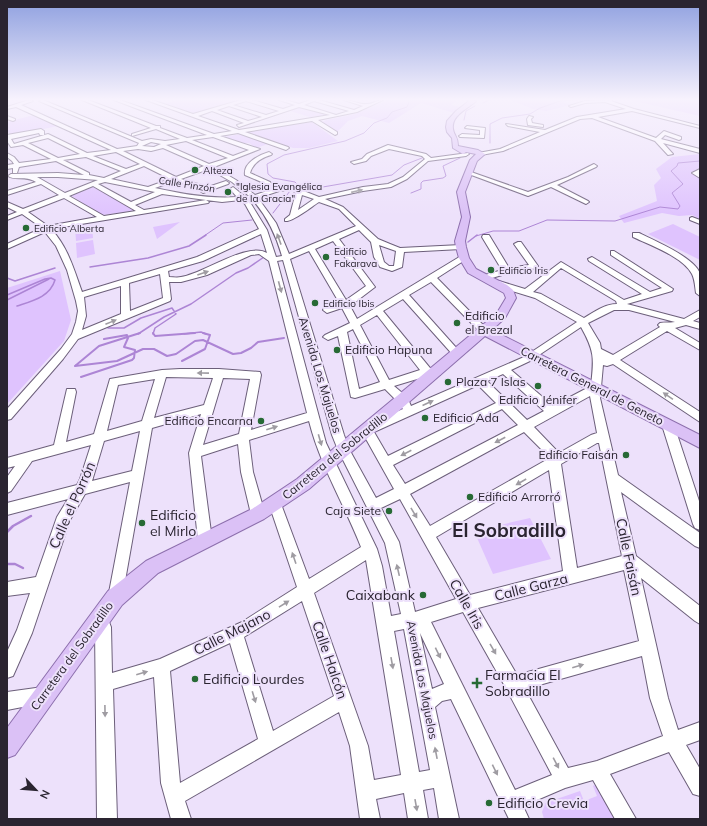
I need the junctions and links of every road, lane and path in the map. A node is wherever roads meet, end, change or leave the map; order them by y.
1 (8, 139) edge
2 (38, 139) edge
3 (53, 139) edge
4 (92, 139) edge
5 (122, 139) edge
6 (130, 139) edge
7 (143, 139) edge
8 (182, 139) edge
9 (194, 139) edge
10 (223, 139) edge
11 (260, 139) edge
12 (457, 139) edge
13 (530, 139) edge
14 (653, 139) edge
15 (186, 140) junction
16 (657, 140) junction
17 (150, 141) junction
18 (23, 143) junction
19 (273, 143) junction
20 (104, 144) junction
21 (164, 144) junction
22 (140, 145) junction
23 (680, 146) junction
24 (286, 148) dead end
25 (154, 149) junction
26 (116, 150) junction
27 (254, 150) junction
28 (700, 151) edge
29 (468, 153) junction
30 (269, 154) dead end
31 (670, 154) dead end
32 (7, 155) edge
33 (86, 155) junction
34 (479, 155) junction
35 (686, 155) dead end
36 (234, 158) junction
37 (57, 160) junction
38 (430, 160) junction
39 (354, 162) dead end
40 (144, 164) junction
41 (17, 166) junction
42 (594, 166) dead end
43 (7, 167) edge
44 (212, 167) junction
45 (76, 168) junction
46 (470, 168) junction
47 (204, 169) junction
48 (126, 171) junction
49 (247, 174) junction
50 (30, 175) junction
51 (58, 175) junction
52 (9, 177) edge
53 (91, 177) junction
54 (106, 179) junction
55 (176, 179) junction
56 (233, 179) junction
57 (41, 182) junction
58 (226, 183) junction
59 (92, 184) junction
60 (552, 185) junction
61 (150, 188) junction
62 (208, 189) junction
63 (274, 190) junction
64 (163, 191) junction
65 (300, 191) junction
66 (7, 193) edge
67 (64, 196) junction
68 (189, 196) junction
69 (254, 197) junction
70 (243, 198) junction
71 (319, 199) junction
72 (222, 200) junction
73 (586, 202) dead end
74 (7, 204) edge
75 (130, 205) junction
76 (23, 212) junction
77 (143, 212) junction
78 (294, 216) junction
79 (7, 218) edge
80 (101, 218) junction
81 (692, 219) dead end
82 (287, 220) dead end
83 (700, 222) edge
84 (360, 227) junction
85 (47, 228) junction
86 (263, 230) junction
87 (636, 235) dead end
88 (486, 237) dead end
89 (335, 238) junction
90 (375, 241) junction
91 (9, 244) edge
92 (518, 244) dead end
93 (461, 247) junction
94 (311, 248) junction
95 (400, 250) junction
96 (614, 253) dead end
97 (285, 258) junction
98 (464, 258) junction
99 (592, 259) dead end
100 (273, 260) junction
101 (507, 271) junction
102 (164, 274) junction
103 (431, 277) junction
104 (485, 278) junction
105 (125, 282) junction
106 (496, 283) junction
107 (527, 292) junction
108 (700, 293) edge
109 (404, 295) junction
110 (650, 295) junction
111 (79, 296) junction
112 (345, 305) junction
113 (622, 305) junction
114 (637, 309) junction
115 (327, 310) dead end
116 (378, 311) junction
117 (700, 313) edge
118 (126, 316) junction
119 (583, 322) junction
120 (684, 323) junction
121 (356, 324) junction
122 (700, 326) edge
123 (667, 327) junction
124 (483, 330) junction
125 (342, 331) junction
126 (75, 337) junction
127 (328, 337) dead end
128 (700, 347) edge
129 (597, 351) junction
130 (457, 354) junction
131 (533, 355) junction
132 (612, 359) junction
133 (598, 369) junction
134 (505, 370) junction
135 (432, 372) junction
136 (219, 373) junction
137 (162, 374) junction
138 (480, 380) junction
139 (386, 384) junction
140 (596, 388) junction
141 (71, 392) dead end
142 (403, 400) junction
143 (503, 404) junction
144 (207, 408) junction
145 (412, 410) junction
146 (552, 412) junction
147 (313, 415) junction
148 (7, 416) edge
149 (700, 418) edge
150 (146, 424) junction
151 (668, 425) junction
152 (526, 426) junction
153 (367, 430) junction
154 (99, 438) junction
155 (243, 438) junction
156 (603, 438) junction
157 (700, 442) edge
158 (59, 448) junction
159 (344, 450) junction
160 (195, 453) junction
161 (28, 458) junction
162 (554, 462) junction
163 (7, 463) edge
164 (328, 463) junction
165 (385, 463) junction
166 (137, 475) junction
167 (612, 478) junction
168 (7, 487) edge
169 (81, 490) junction
170 (402, 492) junction
171 (275, 504) junction
172 (372, 505) junction
173 (7, 509) edge
174 (258, 514) junction
175 (700, 524) edge
176 (427, 536) junction
177 (205, 540) junction
178 (700, 541) edge
179 (370, 549) junction
180 (630, 561) junction
181 (571, 577) junction
182 (40, 584) junction
183 (7, 589) edge
184 (305, 590) junction
185 (115, 598) junction
186 (467, 603) junction
187 (700, 616) edge
188 (100, 617) junction
189 (416, 620) junction
190 (386, 624) junction
191 (235, 633) junction
192 (647, 647) junction
193 (161, 667) junction
194 (7, 670) edge
195 (105, 683) junction
196 (513, 684) junction
197 (456, 689) junction
198 (42, 695) junction
199 (344, 700) junction
200 (7, 701) edge
201 (427, 704) junction
202 (700, 732) edge
203 (673, 741) junction
204 (268, 744) junction
205 (7, 747) edge
206 (597, 770) junction
207 (441, 778) junction
208 (564, 779) junction
209 (412, 782) junction
210 (700, 787) edge
211 (367, 791) junction
212 (174, 797) junction
213 (510, 802) junction
214 (107, 819) edge
215 (181, 819) edge
216 (370, 819) edge
217 (418, 819) edge
218 (449, 819) edge
219 (518, 819) edge
220 (626, 819) edge

1 - 18 street
2 - 18 street
3 - 33 street
4 - 20 street
5 - 20 street
6 - 22 street
7 - 17 street
8 - 15 street
9 - 15 street
10 - 27 street
11 - 19 street
12 - 29 main road
13 - 34 street
14 - 16 street
15 - 21 street
15 - 36 street
16 - 23 street
16 - 31 street
17 - 21 street
17 - 22 street
18 - 37 street
19 - 24 street
19 - 27 street
20 - 26 street
21 - 25 street
21 - 44 street, Avenida Los Majuelos
22 - 25 street
22 - 26 street
23 - 28 street
23 - 35 street
25 - 47 street, Avenida Los Majuelos
26 - 33 street
26 - 40 street
27 - 36 street
29 - 34 main road
29 - 38 street
29 - 46 main road
30 - 49 street
32 - 41 street
33 - 37 street
33 - 48 street
34 - 46 main road, Carretera del Sobradillo
36 - 44 street
37 - 41 street
37 - 45 street
38 - 39 street
71 -> 38 street
40 - 48 street
40 - 55 street
41 - 43 street
41 - 52 street
42 - 60 street
44 - 47 street
44 - 56 street, Avenida Los Majuelos
45 - 51 street
45 - 53 street
46 - 60 street
46 - 93 main road, Carretera del Sobradillo
47 - 55 street
47 - 58 street, Avenida Los Majuelos
48 - 54 street
49 - 56 street
49 - 63 street
50 - 51 street, Calle Pinzón
50 - 52 street, Calle Pinzón
50 - 57 street
51 - 53 street, Calle Pinzón
53 - 54 street, Calle Pinzón
54 - 59 street
54 - 61 street, Calle Pinzón
55 - 61 street
55 - 62 street
56 - 69 street, Avenida Los Majuelos
57 - 66 street
57 - 67 street
58 - 62 street
58 - 70 street, Avenida Los Majuelos
59 - 67 street
59 - 75 street
60 - 73 street
61 - 64 street, Calle Pinzón
62 - 68 street
63 - 65 street, Calle Pinzón
63 - 69 street, Calle Pinzón
64 - 68 street, Calle Pinzón
64 - 75 street
65 - 71 street, Calle Pinzón
65 - 78 street
67 - 76 street
67 - 80 street
68 - 72 street, Calle Pinzón
69 - 70 street, Calle Pinzón
97 -> 69 street, Avenida Los Majuelos
70 - 72 street, Calle Pinzón
70 - 86 street, Avenida Los Majuelos
71 - 78 street
71 - 84 street, Calle Pinzón
72 - 77 street
74 - 76 street
75 - 77 street
76 - 79 street
76 - 85 street
77 - 80 street
78 - 82 street
80 - 85 street
81 - 83 street
84 - 89 street
84 - 90 street, Calle Pinzón
85 - 91 street
85 - 111 street
86 - 100 street, Avenida Los Majuelos
86 - 102 street
87 - 108 street
88 - 101 street
89 - 94 street
89 - 112 street
90 - 95 street, Calle Pinzón
90 - 95 street
92 - 101 street
93 - 95 street, Calle Pinzón
93 - 98 main road, Carretera del Sobradillo
94 - 97 street
94 - 112 street
96 - 110 street
97 - 100 street
97 - 159 street, Avenida Los Majuelos
98 - 103 street
98 - 104 main road, Carretera del Sobradillo
99 - 110 street
102 -> 100 street
100 -> 147 street, Avenida Los Majuelos
101 - 104 street
102 - 105 street
102 - 118 street
103 - 109 street
103 - 124 street
104 - 106 main road, Carretera del Sobradillo
105 - 111 street
105 - 118 street
106 - 107 street
106 - 124 main road, Carretera del Sobradillo
107 - 113 street
107 - 119 street
109 - 116 street
109 - 130 street
110 - 113 street
111 - 126 street
112 - 115 street
112 - 121 street
113 - 114 street
113 - 119 street
114 - 120 street
114 - 123 street
116 - 121 street
116 - 135 street
117 - 120 street
126 -> 118 street
119 - 129 street, Calle Faisán
119 - 131 street
120 - 122 street
120 - 123 street
121 - 125 street
121 - 139 street
123 - 128 street
123 - 132 street
124 - 130 main road, Carretera del Sobradillo
124 - 131 main road, Carretera General de Geneto
125 - 127 street
125 - 139 street
126 - 148 street
129 - 132 street
129 - 133 street, Calle Faisán
130 - 135 main road, Carretera del Sobradillo
131 - 134 street
131 - 140 main road, Carretera General de Geneto
132 - 133 street
149 -> 132 street
133 - 140 street, Calle Faisán
134 - 138 street
134 - 146 street
135 - 139 street
135 - 142 main road, Carretera del Sobradillo
136 -> 137 street
136 - 144 street
136 - 155 street
137 - 150 street
137 - 154 street, Calle el Porrón
138 - 143 street
145 -> 138 street
139 - 142 street
140 - 146 street
140 - 151 main road, Carretera General de Geneto
140 - 156 street, Calle Faisán
141 - 158 street
142 - 145 street
142 - 153 main road, Carretera del Sobradillo
143 - 152 street
143 -> 165 street
144 - 150 street
144 - 160 street
145 - 153 street
146 - 152 street
155 -> 147 street
147 -> 164 street, Avenida Los Majuelos
150 - 154 street
150 - 166 street
151 - 157 main road, Carretera General de Geneto
151 - 175 street
152 - 162 street
152 -> 170 street
153 - 159 main road, Carretera del Sobradillo
153 - 165 street, Calle Iris
154 - 158 street
154 - 169 street, Calle el Porrón
155 - 160 street
155 - 174 street
156 - 162 street
156 - 167 street, Calle Faisán
158 - 161 street
159 - 164 main road, Carretera del Sobradillo
159 - 172 street, Avenida Los Majuelos
160 - 177 street
161 - 163 street
161 - 168 street
162 -> 176 street
162 - 181 street
164 - 171 main road, Carretera del Sobradillo
164 - 179 street, Avenida Los Majuelos
165 - 170 street, Calle Iris
166 - 169 street
166 - 185 street
167 - 178 street
167 - 180 street, Calle Faisán
169 - 173 street
169 - 182 street, Calle el Porrón
170 - 172 street
170 -> 176 street, Calle Iris
171 - 174 main road, Carretera del Sobradillo
184 -> 171 street, Calle Halcón
189 -> 172 street, Avenida Los Majuelos
174 - 177 main road, Carretera del Sobradillo
176 - 186 street, Calle Iris
177 - 185 main road, Carretera del Sobradillo
179 - 184 street, Calle Majano
179 - 190 street, Avenida Los Majuelos
180 - 181 street, Calle Garza
180 - 187 street
180 - 192 street, Calle Faisán
181 - 186 street, Calle Garza
182 - 183 street
182 - 194 street, Calle el Porrón
191 -> 184 street, Calle Majano
184 - 199 street, Calle Halcón
185 - 188 main road, Carretera del Sobradillo
186 - 189 street, Calle Garza
186 -> 196 street, Calle Iris
188 - 195 street
188 - 198 main road, Carretera del Sobradillo
189 - 190 street, Calle Garza
189 -> 197 street
189 - 201 street, Avenida Los Majuelos
190 -> 209 street, Avenida Los Majuelos
191 - 193 street, Calle Majano
191 -> 204 street
196 -> 192 street
192 - 203 street, Calle Faisán
195 -> 193 street, Calle Majano
193 - 212 street
195 -> 214 street
196 -> 208 street, Calle Iris
197 - 201 street
197 -> 213 street
198 - 200 street
198 - 205 main road, Carretera del Sobradillo
199 - 204 street
199 - 211 street, Calle Halcón
207 -> 201 street, Avenida Los Majuelos
202 - 203 street
203 - 206 street
203 - 210 street, Calle Faisán
204 - 212 street
206 - 208 street
206 - 220 street
207 - 209 street
207 - 218 street, Avenida Los Majuelos
208 - 213 street
209 - 211 street
209 -> 217 street, Avenida Los Majuelos
211 - 216 street, Calle Halcón
212 - 215 street
213 - 219 street

